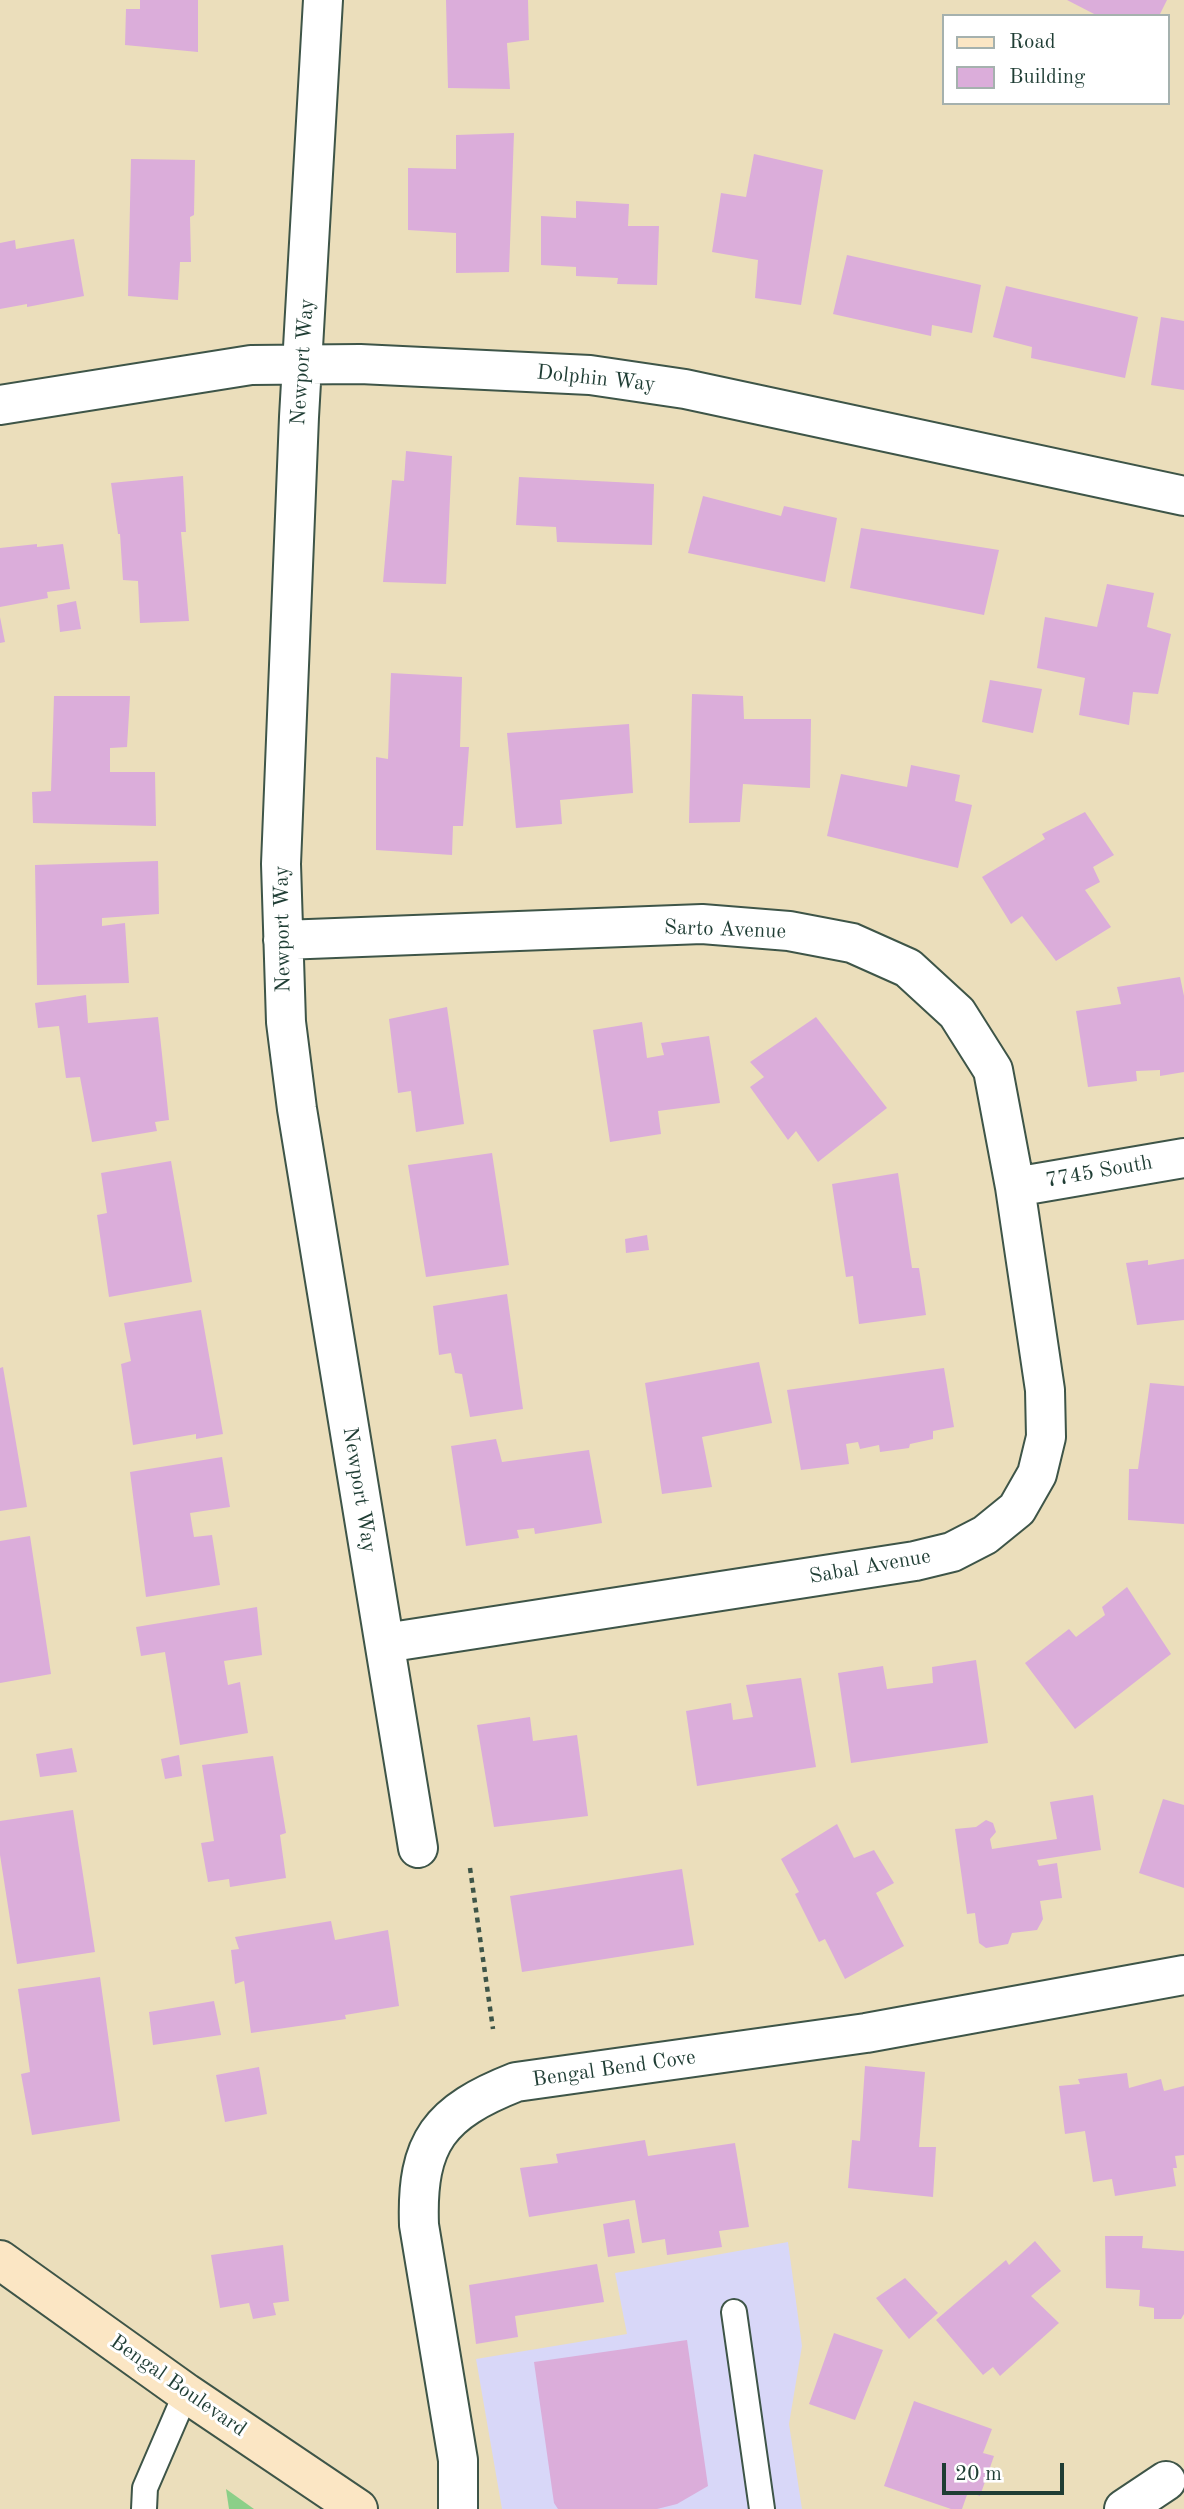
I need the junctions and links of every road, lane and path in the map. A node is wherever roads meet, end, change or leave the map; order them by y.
1 (323, 0) edge
2 (303, 364) junction
3 (0, 405) edge
4 (1184, 496) edge
5 (283, 940) junction
6 (1184, 1158) edge
7 (1015, 1187) junction
8 (385, 1643) junction
9 (418, 1848) dead end
10 (470, 1868) dead end
11 (1184, 1975) edge
12 (493, 2029) dead end
13 (0, 2260) edge
14 (734, 2312) dead end
15 (186, 2393) junction
16 (1166, 2481) dead end
17 (144, 2509) edge
18 (358, 2509) edge
19 (458, 2509) edge
20 (762, 2509) edge
21 (1124, 2509) edge

1 - 2 street, Newport Way
2 - 3 street, Dolphin Way
2 - 4 street, Dolphin Way
2 - 5 street, Newport Way
5 - 7 street, Sarto Avenue
5 - 8 street, Newport Way
6 - 7 street, 7745 South
7 - 8 street, Sabal Avenue
8 - 9 street, Newport Way
10 - 12 path
11 - 19 street, Bengal Bend Cove
13 - 15 main road, Bengal Boulevard
14 - 20 lane
15 - 17 lane
15 - 18 main road, Bengal Boulevard
16 - 21 street

